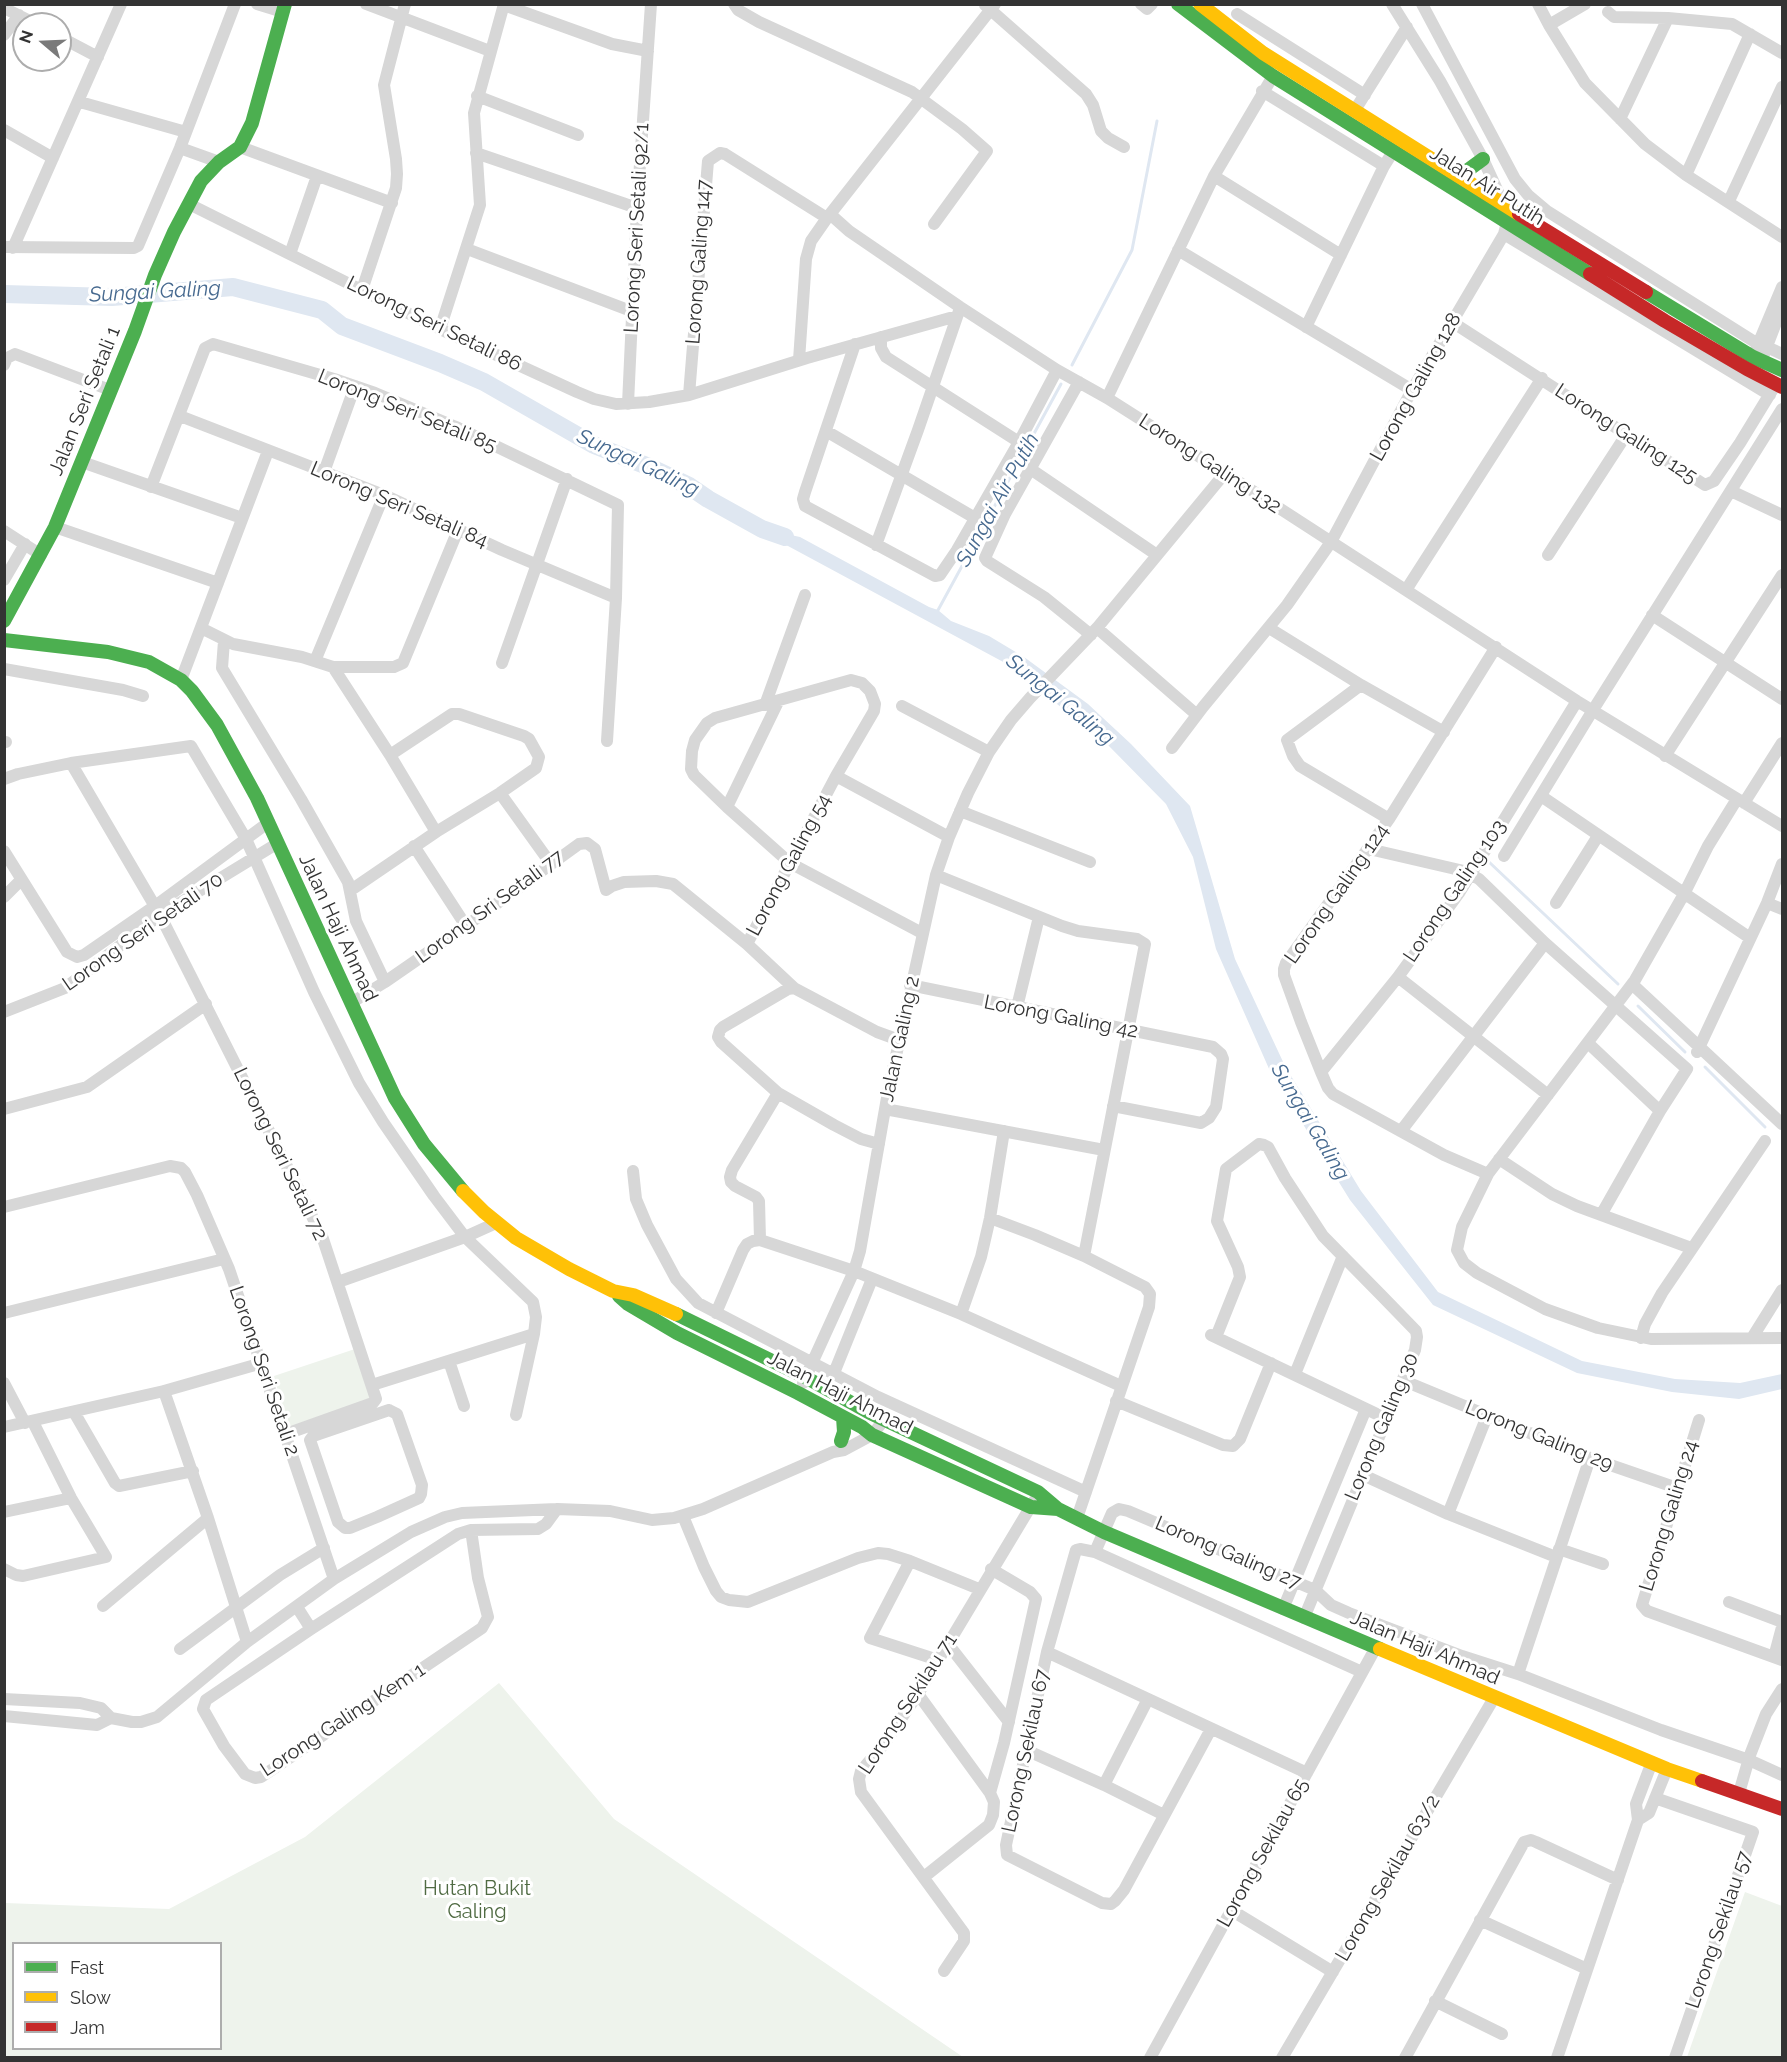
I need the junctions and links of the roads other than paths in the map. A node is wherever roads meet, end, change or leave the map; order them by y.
1 (122, 4) edge
2 (235, 4) edge
3 (257, 4) edge
4 (366, 4) edge
5 (651, 4) edge
6 (734, 4) edge
7 (1178, 4) edge
8 (1200, 4) edge
9 (1392, 4) edge
10 (1422, 4) edge
11 (1538, 4) edge
12 (1586, 4) edge
13 (504, 5) edge
14 (991, 6) edge
15 (284, 8) edge
16 (1238, 9) edge
17 (403, 11) edge
18 (1608, 12) dead end
19 (1668, 18) junction
20 (1549, 25) junction
21 (1407, 27) junction
22 (1232, 31) junction
23 (1750, 34) junction
24 (72, 43) edge
25 (490, 51) junction
26 (648, 51) junction
27 (1782, 53) edge
28 (98, 57) junction
29 (1457, 71) junction
30 (1273, 76) junction
31 (1440, 81) junction
32 (1782, 87) edge
33 (1262, 91) junction
34 (1365, 95) junction
35 (477, 96) junction
36 (922, 98) junction
37 (80, 102) junction
38 (1356, 110) junction
39 (1620, 119) junction
40 (4, 130) edge
41 (186, 132) junction
42 (578, 135) dead end
43 (240, 147) junction
44 (1124, 147) dead end
45 (180, 148) junction
46 (1394, 150) junction
47 (476, 153) junction
48 (53, 158) junction
49 (1483, 159) junction
50 (219, 162) junction
51 (1384, 166) junction
52 (1456, 174) junction
53 (1686, 175) junction
54 (317, 176) junction
55 (1214, 176) junction
56 (1729, 201) junction
57 (392, 203) junction
58 (189, 204) junction
59 (1504, 205) junction
60 (637, 208) junction
61 (828, 216) junction
62 (934, 224) dead end
63 (1506, 228) junction
64 (1782, 237) edge
65 (9, 247) edge
66 (466, 249) junction
67 (1178, 250) junction
68 (290, 254) junction
69 (1341, 255) junction
70 (1623, 260) junction
71 (1616, 275) junction
72 (1782, 287) edge
73 (362, 290) junction
74 (1782, 307) edge
75 (631, 311) junction
76 (959, 312) junction
77 (1452, 322) junction
78 (1306, 327) junction
79 (440, 329) junction
80 (882, 337) junction
81 (855, 344) junction
82 (1763, 345) junction
83 (1782, 354) edge
84 (799, 360) junction
85 (4, 365) edge
86 (1755, 365) junction
87 (1057, 369) junction
88 (1782, 370) edge
89 (1542, 378) junction
90 (1078, 382) junction
91 (355, 386) junction
92 (933, 386) junction
93 (1776, 389) edge
94 (110, 390) junction
95 (1412, 390) junction
96 (689, 394) junction
97 (1107, 398) junction
98 (628, 404) junction
99 (1782, 409) edge
100 (180, 416) junction
101 (826, 430) junction
102 (1626, 435) junction
103 (1019, 442) junction
104 (268, 451) junction
105 (82, 462) junction
106 (1029, 468) junction
107 (324, 472) junction
108 (1225, 473) junction
109 (902, 476) junction
110 (567, 479) junction
111 (151, 488) junction
112 (1731, 491) junction
113 (384, 495) junction
114 (1782, 515) edge
115 (242, 518) junction
116 (975, 518) junction
117 (56, 527) junction
118 (458, 530) junction
119 (4, 531) edge
120 (1331, 542) junction
121 (25, 544) junction
122 (876, 544) junction
123 (41, 555) junction
124 (1157, 555) junction
125 (1548, 555) dead end
126 (537, 565) junction
127 (1782, 575) edge
128 (4, 580) edge
129 (218, 583) junction
130 (1406, 590) junction
131 (805, 595) dead end
132 (616, 598) junction
133 (1652, 615) junction
134 (4, 621) edge
135 (201, 628) junction
136 (1269, 628) junction
137 (1094, 632) junction
138 (4, 640) edge
139 (224, 640) junction
140 (1496, 647) junction
141 (315, 661) junction
142 (1725, 662) junction
143 (502, 663) dead end
144 (333, 667) junction
145 (4, 669) edge
146 (181, 680) junction
147 (1361, 685) junction
148 (143, 696) dead end
149 (1782, 699) edge
150 (1577, 701) junction
151 (772, 704) junction
152 (902, 706) dead end
153 (1593, 710) junction
154 (1197, 715) junction
155 (1444, 732) junction
156 (607, 741) dead end
157 (1782, 743) edge
158 (1172, 748) dead end
159 (989, 752) junction
160 (390, 755) junction
161 (1665, 756) junction
162 (71, 763) junction
163 (836, 776) junction
164 (4, 779) edge
165 (500, 793) junction
166 (1541, 796) junction
167 (1741, 801) junction
168 (727, 807) junction
169 (960, 811) junction
170 (1389, 819) junction
171 (269, 822) junction
172 (1782, 826) edge
173 (436, 832) junction
174 (949, 837) junction
175 (1598, 837) junction
176 (246, 839) junction
177 (278, 843) junction
178 (414, 846) junction
179 (1369, 849) junction
180 (4, 850) edge
181 (1504, 856) dead end
182 (254, 857) junction
183 (1090, 862) dead end
184 (790, 863) junction
185 (551, 864) junction
186 (1782, 864) edge
187 (1471, 874) junction
188 (936, 875) junction
189 (21, 880) junction
190 (351, 890) junction
191 (606, 890) joint
192 (1684, 894) junction
193 (4, 897) edge
194 (1556, 903) dead end
195 (1767, 903) junction
196 (1782, 909) edge
197 (158, 910) junction
198 (1039, 917) junction
199 (466, 926) junction
200 (922, 933) junction
201 (1750, 938) junction
202 (1545, 943) junction
203 (747, 944) junction
204 (1398, 977) junction
205 (385, 982) junction
206 (1632, 984) junction
207 (910, 986) junction
208 (794, 988) junction
209 (351, 1003) junction
210 (206, 1004) junction
211 (1617, 1005) junction
212 (1017, 1007) junction
213 (4, 1012) edge
214 (1128, 1030) junction
215 (1473, 1036) junction
216 (899, 1040) junction
217 (1588, 1043) junction
218 (1699, 1049) junction
219 (1321, 1072) junction
220 (778, 1093) junction
221 (1548, 1095) junction
222 (1113, 1106) junction
223 (4, 1109) edge
224 (885, 1109) junction
225 (1660, 1111) junction
226 (1781, 1120) edge
227 (1004, 1131) junction
228 (1401, 1131) junction
229 (1765, 1141) dead end
230 (879, 1144) junction
231 (1104, 1150) junction
232 (1499, 1159) junction
233 (633, 1171) dead end
234 (1488, 1174) junction
235 (4, 1207) edge
236 (1600, 1215) junction
237 (990, 1218) junction
238 (496, 1223) junction
239 (465, 1237) junction
240 (760, 1240) junction
241 (1691, 1248) junction
242 (1084, 1256) junction
243 (1343, 1256) junction
244 (224, 1259) junction
245 (854, 1271) junction
246 (872, 1279) junction
247 (338, 1282) junction
248 (1782, 1290) edge
249 (613, 1291) junction
250 (4, 1313) edge
251 (716, 1313) junction
252 (961, 1314) junction
253 (534, 1334) junction
254 (1641, 1338) junction
255 (1752, 1338) junction
256 (1782, 1338) edge
257 (449, 1360) junction
258 (262, 1363) junction
259 (813, 1363) junction
260 (1271, 1363) junction
261 (834, 1373) junction
262 (1295, 1374) junction
263 (805, 1377) junction
264 (1402, 1380) junction
265 (4, 1383) edge
266 (372, 1385) junction
267 (1121, 1386) junction
268 (164, 1391) junction
269 (798, 1393) junction
270 (1116, 1401) junction
271 (464, 1406) dead end
272 (1366, 1409) junction
273 (74, 1412) junction
274 (870, 1413) junction
275 (516, 1415) dead end
276 (1487, 1416) junction
277 (843, 1417) junction
278 (1385, 1418) junction
279 (884, 1420) junction
280 (1699, 1420) dead end
281 (29, 1423) junction
282 (4, 1427) edge
283 (867, 1431) junction
284 (286, 1434) junction
285 (837, 1446) junction
286 (1590, 1458) junction
287 (320, 1469) junction
288 (193, 1471) junction
289 (1363, 1475) junction
290 (300, 1476) junction
291 (1677, 1488) junction
292 (1038, 1492) junction
293 (1086, 1492) junction
294 (71, 1498) junction
295 (1031, 1507) junction
296 (557, 1509) junction
297 (1058, 1509) junction
298 (4, 1512) edge
299 (1448, 1514) junction
300 (683, 1516) junction
301 (208, 1518) junction
302 (1077, 1518) junction
303 (471, 1530) junction
304 (1104, 1532) junction
305 (324, 1548) junction
306 (1095, 1552) junction
307 (1558, 1553) junction
308 (910, 1561) junction
309 (1603, 1564) dead end
310 (992, 1569) junction
311 (10, 1572) edge
312 (334, 1579) junction
313 (1294, 1582) junction
314 (979, 1589) junction
315 (1315, 1590) junction
316 (1729, 1602) dead end
317 (103, 1606) dead end
318 (236, 1607) junction
319 (297, 1607) junction
320 (1283, 1609) junction
321 (1304, 1618) junction
322 (1782, 1622) edge
323 (1782, 1627) edge
324 (310, 1629) junction
325 (247, 1642) junction
326 (948, 1644) junction
327 (180, 1649) dead end
328 (1375, 1649) junction
329 (1047, 1652) junction
330 (1778, 1659) edge
331 (938, 1660) junction
332 (1362, 1672) junction
333 (1518, 1674) junction
334 (1782, 1689) edge
335 (918, 1694) junction
336 (4, 1698) edge
337 (1494, 1698) junction
338 (1148, 1699) junction
339 (4, 1716) edge
340 (111, 1718) junction
341 (1009, 1722) junction
342 (1211, 1728) junction
343 (1026, 1750) junction
344 (1749, 1760) junction
345 (1652, 1762) junction
346 (1667, 1769) junction
347 (1306, 1773) junction
348 (1782, 1775) edge
349 (1104, 1785) junction
350 (990, 1793) junction
351 (1738, 1793) junction
352 (1655, 1798) junction
353 (1782, 1809) edge
354 (1164, 1815) junction
355 (1638, 1820) junction
356 (924, 1877) junction
357 (1618, 1880) junction
358 (1232, 1910) junction
359 (1480, 1920) junction
360 (1587, 1969) junction
361 (944, 1971) dead end
362 (1333, 1972) junction
363 (1435, 2001) junction
364 (1502, 2034) dead end
365 (1150, 2058) edge
366 (1282, 2058) edge
367 (1405, 2058) edge
368 (1557, 2058) edge
369 (1675, 2058) edge

1 - 28 street
2 - 41 street
3 - 15 street
4 - 17 street
5 - 26 street, Lorong Seri Setali 92/1
6 - 36 street
7 - 30 street, Jalan Air Putih
8 - 22 street, Jalan Air Putih
9 - 21 street
10 - 29 street
11 - 20 street
12 - 20 street
13 - 25 street
13 - 26 street
14 - 36 street
14 - 44 street
15 - 43 street, Jalan Seri Setali 1
16 - 22 street
16 - 34 street
17 - 25 street
17 - 57 street
18 - 19 street
19 - 23 street
19 - 39 street
20 - 39 street
21 - 31 street
21 - 34 street
22 - 38 street, Jalan Air Putih
23 - 27 street
23 - 53 street
24 - 28 street
25 - 35 street
26 - 60 street, Lorong Seri Setali 92/1
28 - 37 street
29 - 31 street
29 - 70 street
30 - 33 street
30 - 46 street, Jalan Air Putih
31 - 49 street
32 - 56 street
33 - 51 street
33 - 55 street
34 - 38 street
35 - 42 street
35 - 47 street
36 - 61 street
36 - 62 street
37 - 41 street
37 - 48 street
38 - 52 street, Jalan Air Putih
39 - 53 street
40 - 48 street
41 - 45 street
43 - 50 street, Jalan Seri Setali 1
43 - 54 street
45 - 50 street
45 - 65 street
46 - 51 street
46 - 63 street, Jalan Air Putih
47 - 60 street
47 - 66 street
48 - 65 street
49 - 52 street
49 - 59 street
50 - 58 street, Jalan Seri Setali 1
51 - 69 street
52 - 59 street, Jalan Air Putih
53 - 56 street
54 - 57 street
54 - 68 street
55 - 67 street
55 - 69 street
56 - 64 street
57 - 73 street
58 - 68 street, Lorong Seri Setali 86
58 - 94 street, Jalan Seri Setali 1
59 - 63 street
59 - 71 street, Jalan Air Putih
60 - 75 street, Lorong Seri Setali 92/1
61 - 76 street, Lorong Galing 132
61 - 84 street
61 - 96 street, Lorong Galing 147
63 - 77 street, Lorong Galing 128
63 - 86 street, Jalan Air Putih
63 - 93 street
66 - 75 street
66 - 79 street
67 - 78 street
67 - 97 street
68 - 73 street, Lorong Seri Setali 86
69 - 78 street
70 - 71 street
70 - 82 street
71 - 86 street, Jalan Air Putih
72 - 82 street
73 - 79 street, Lorong Seri Setali 86
74 - 82 street
75 - 98 street, Lorong Seri Setali 92/1
76 - 80 street, Lorong Seri Setali 86
76 - 87 street, Lorong Galing 132
76 - 92 street
77 - 89 street, Lorong Galing 125
77 - 95 street, Lorong Galing 128
78 - 95 street
79 - 98 street, Lorong Seri Setali 86
80 - 81 street, Lorong Seri Setali 86
80 - 92 street
81 - 84 street, Lorong Seri Setali 86
81 - 101 street
82 - 83 street
82 - 86 street
84 - 96 street, Lorong Seri Setali 86
85 - 94 street
86 - 88 street, Jalan Air Putih
86 - 93 street, Jalan Air Putih
87 - 90 street, Lorong Galing 132
87 - 103 street
89 - 102 street, Lorong Galing 125
89 - 130 street
90 - 97 street, Lorong Galing 132
90 - 106 street
91 - 100 street, Lorong Seri Setali 85
91 - 107 street
91 - 110 street, Lorong Seri Setali 85
92 - 103 street
92 - 109 street
93 - 102 street, Lorong Galing 125
94 - 105 street, Jalan Seri Setali 1
95 - 120 street, Lorong Galing 128
96 - 98 street, Lorong Seri Setali 86
97 - 108 street, Lorong Galing 132
99 - 112 street
100 - 104 street, Lorong Seri Setali 84
100 - 111 street
101 - 109 street
101 - 122 street
102 - 125 street
103 - 116 street
104 - 107 street, Lorong Seri Setali 84
104 - 115 street
105 - 111 street
105 - 117 street, Jalan Seri Setali 1
106 - 124 street
106 - 137 street
107 - 113 street, Lorong Seri Setali 84
108 - 120 street, Lorong Galing 132
108 - 124 street, Jalan Galing 2
109 - 116 street
109 - 122 street
110 - 126 street
110 - 132 street, Lorong Seri Setali 85
111 - 115 street
112 - 114 street
112 - 133 street
113 - 118 street, Lorong Seri Setali 84
113 - 141 street
115 - 129 street
116 - 122 street
117 - 123 street, Jalan Seri Setali 1
117 - 129 street
118 - 126 street, Lorong Seri Setali 84
118 - 144 street
119 - 121 street
120 - 130 street, Lorong Galing 132
120 - 136 street, Lorong Galing 128
121 - 123 street
121 - 128 street
123 - 134 street, Jalan Seri Setali 1
124 - 137 street, Jalan Galing 2
126 - 132 street, Lorong Seri Setali 84
126 - 143 street
127 - 142 street
129 - 135 street
130 - 140 street, Lorong Galing 132
131 - 151 street
132 - 156 street
133 - 142 street
133 - 153 street
135 - 139 street
135 - 146 street
136 - 147 street
136 - 154 street, Lorong Galing 128
137 - 154 street
137 - 159 street, Jalan Galing 2
138 - 146 street, Jalan Haji Ahmad
139 - 141 street
139 - 190 street
140 - 150 street, Lorong Galing 132
140 - 155 street, Lorong Galing 124
141 - 144 street
142 - 149 street
142 - 161 street
144 - 160 street
145 - 148 street
146 - 171 street, Jalan Haji Ahmad
147 - 155 street
147 - 170 street
150 - 153 street, Lorong Galing 132
150 - 187 street, Lorong Galing 103
151 - 163 street, Lorong Galing 54
151 - 168 street
151 - 168 street
152 - 159 street
153 - 161 street, Lorong Galing 132
153 - 166 street
154 - 158 street, Lorong Galing 128
155 - 170 street, Lorong Galing 124
157 - 167 street
159 - 169 street, Jalan Galing 2
160 - 165 street
160 - 173 street
161 - 167 street, Lorong Galing 132
162 - 164 street
162 - 176 street
162 - 197 street, Lorong Seri Setali 72
163 - 174 street
163 - 184 street, Lorong Galing 54
165 - 173 street
165 - 185 street
166 - 175 street
166 - 181 street
167 - 172 street, Lorong Galing 132
167 - 192 street
168 - 184 street
169 - 174 street, Jalan Galing 2
169 - 183 street
170 - 179 street, Lorong Galing 124
171 - 176 street
171 - 177 street, Jalan Haji Ahmad
173 - 178 street
174 - 188 street, Jalan Galing 2
175 - 192 street
175 - 194 street
176 - 182 street
176 - 197 street
177 - 182 street, Lorong Seri Setali 70
177 - 209 street, Jalan Haji Ahmad
178 - 190 street
178 - 199 street
179 - 187 street
179 - 219 street, Lorong Galing 124
180 - 189 street
182 - 197 street, Lorong Seri Setali 70
182 - 239 street
184 - 200 street
184 - 203 street, Lorong Galing 54
185 - 191 street, Lorong Sri Setali 77
185 - 199 street, Lorong Sri Setali 77
186 - 195 street
187 - 202 street
187 - 204 street, Lorong Galing 103
188 - 198 street
188 - 200 street, Jalan Galing 2
189 - 193 street
189 - 197 street
190 - 205 street
191 - 203 street, Lorong Galing 54
192 - 201 street
192 - 206 street
195 - 196 street
195 - 201 street
197 - 210 street, Lorong Seri Setali 72
197 - 213 street, Lorong Seri Setali 70
198 - 212 street
198 - 214 street
199 - 205 street, Lorong Sri Setali 77
200 - 207 street, Jalan Galing 2
201 - 218 street
202 - 211 street
202 - 215 street
203 - 208 street
204 - 215 street
204 - 219 street, Lorong Galing 103
205 - 209 street, Lorong Sri Setali 77
206 - 211 street
206 - 218 street
207 - 212 street, Lorong Galing 42
207 - 216 street, Jalan Galing 2
208 - 216 street
208 - 220 street
209 - 238 street, Jalan Haji Ahmad
210 - 223 street
210 - 247 street, Lorong Seri Setali 72
211 - 217 street
211 - 225 street
212 - 214 street, Lorong Galing 42
214 - 222 street
214 - 222 street, Lorong Galing 42
215 - 221 street
215 - 228 street
216 - 224 street, Jalan Galing 2
217 - 221 street
217 - 225 street
218 - 226 street
219 - 228 street, Lorong Galing 124
220 - 230 street
220 - 240 street
221 - 232 street
222 - 231 street
224 - 227 street
224 - 230 street, Jalan Galing 2
225 - 236 street
227 - 231 street
227 - 237 street
228 - 234 street, Lorong Galing 124
229 - 241 street
230 - 245 street, Jalan Galing 2
231 - 242 street
232 - 234 street
232 - 236 street
233 - 251 street
234 - 254 street
235 - 244 street, Lorong Seri Setali 2
236 - 241 street
237 - 242 street
237 - 252 street
238 - 239 street
238 - 249 street, Jalan Haji Ahmad
239 - 247 street
239 - 253 street
240 - 245 street
240 - 251 street
241 - 254 street
242 - 267 street
243 - 260 street, Lorong Galing 30
243 - 262 street
243 - 264 street, Lorong Galing 30
244 - 250 street
244 - 258 street, Lorong Seri Setali 2
245 - 246 street
245 - 259 street, Jalan Galing 2
246 - 252 street
246 - 261 street
247 - 266 street, Lorong Seri Setali 72
248 - 255 street
249 - 263 street, Jalan Haji Ahmad
249 - 269 street, Jalan Haji Ahmad
251 - 259 street
252 - 267 street
253 - 257 street
253 - 275 street
254 - 255 street
255 - 256 street
257 - 266 street
257 - 271 street
258 - 268 street
258 - 284 street, Lorong Seri Setali 2
259 - 261 street
259 - 263 street, Jalan Galing 2
260 - 262 street
260 - 270 street
261 - 293 street
262 - 272 street
263 - 269 street, Jalan Galing 2
263 - 274 street, Jalan Haji Ahmad
264 - 276 street, Lorong Galing 29
264 - 278 street, Lorong Galing 30
265 - 281 street
266 - 284 street, Lorong Seri Setali 72
267 - 270 street
268 - 273 street
268 - 288 street
269 - 277 street, Jalan Haji Ahmad
270 - 293 street
272 - 278 street
272 - 313 street, Lorong Galing 30
273 - 281 street
273 - 288 street
274 - 279 street, Jalan Haji Ahmad
274 - 283 street
276 - 286 street, Lorong Galing 29
276 - 299 street
277 - 283 street, Jalan Haji Ahmad
277 - 285 street
278 - 289 street, Lorong Galing 30
279 - 283 street
279 - 292 street, Jalan Haji Ahmad
280 - 291 street, Lorong Galing 24
281 - 282 street
281 - 294 street
283 - 285 street
283 - 295 street, Jalan Haji Ahmad
284 - 290 street, Lorong Seri Setali 2
285 - 300 street
286 - 291 street, Lorong Galing 29
286 - 307 street
287 - 287 street
287 - 290 street
288 - 301 street
289 - 299 street
289 - 315 street, Lorong Galing 30
290 - 305 street, Lorong Seri Setali 2
291 - 330 street, Lorong Galing 24
292 - 295 street, Lorong Sekilau 71
292 - 297 street, Jalan Haji Ahmad
293 - 302 street
294 - 298 street
294 - 311 street
295 - 297 street, Jalan Haji Ahmad
295 - 310 street, Lorong Sekilau 71
296 - 300 street
296 - 303 street, Lorong Galing Kem 1
296 - 312 street
297 - 302 street, Jalan Haji Ahmad
299 - 307 street
300 - 308 street
301 - 317 street
301 - 318 street
302 - 304 street, Jalan Haji Ahmad
303 - 324 street, Lorong Galing Kem 1
303 - 324 street, Lorong Galing Kem 1
304 - 306 street
304 - 313 street, Lorong Galing 27
304 - 320 street, Jalan Haji Ahmad
305 - 312 street, Lorong Seri Setali 2
305 - 318 street
306 - 329 street, Lorong Sekilau 67
306 - 332 street
307 - 309 street
307 - 333 street
308 - 314 street
308 - 331 street
310 - 314 street, Lorong Sekilau 71
310 - 341 street
312 - 319 street
313 - 315 street, Lorong Galing 27
313 - 320 street, Lorong Galing 30
314 - 326 street, Lorong Sekilau 71
315 - 321 street, Lorong Galing 30
315 - 333 street, Lorong Galing 27
316 - 322 street
318 - 325 street
318 - 327 street
319 - 324 street
319 - 325 street
320 - 321 street, Jalan Haji Ahmad
321 - 328 street, Jalan Haji Ahmad
323 - 330 street
325 - 340 street
326 - 331 street, Lorong Sekilau 71
326 - 341 street
328 - 332 street, Lorong Sekilau 65
328 - 337 street, Jalan Haji Ahmad
329 - 338 street
329 - 343 street, Lorong Sekilau 67
331 - 335 street, Lorong Sekilau 71
332 - 347 street, Lorong Sekilau 65
333 - 344 street, Jalan Haji Ahmad
334 - 344 street
335 - 350 street
335 - 356 street, Lorong Sekilau 71
336 - 340 street
337 - 345 street, Jalan Haji Ahmad
337 - 362 street, Lorong Sekilau 63/2
338 - 342 street
338 - 349 street
339 - 340 street
341 - 350 street
342 - 347 street
342 - 354 street, Lorong Sekilau 67
343 - 349 street
343 - 354 street, Lorong Sekilau 67
344 - 348 street, Jalan Haji Ahmad
344 - 351 street
345 - 346 street, Jalan Haji Ahmad
345 - 355 street
346 - 351 street, Jalan Haji Ahmad
346 - 352 street
347 - 358 street, Lorong Sekilau 65
349 - 354 street
350 - 356 street
351 - 353 street, Jalan Haji Ahmad
352 - 355 street
352 - 369 street, Lorong Sekilau 57
355 - 357 street
356 - 361 street, Lorong Sekilau 71
357 - 359 street
357 - 360 street
358 - 362 street
358 - 365 street, Lorong Sekilau 65
359 - 360 street
359 - 363 street
360 - 368 street
362 - 366 street, Lorong Sekilau 63/2
363 - 364 street
363 - 367 street

